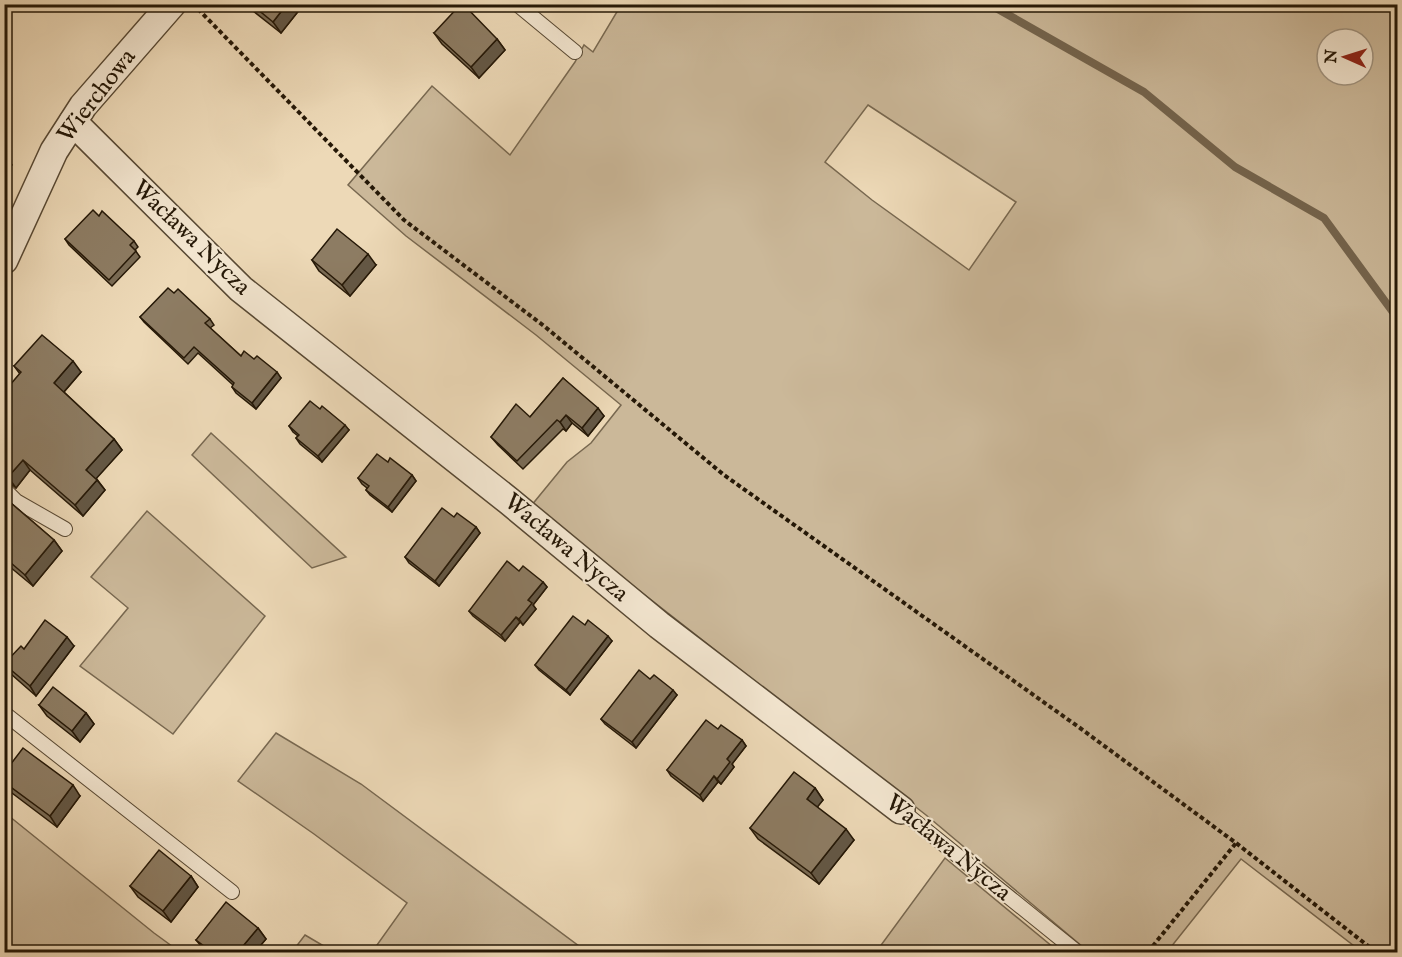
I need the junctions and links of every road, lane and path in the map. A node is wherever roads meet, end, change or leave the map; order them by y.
1 (172, 4) edge
2 (193, 4) edge
3 (517, 4) edge
4 (575, 52) dead end
5 (73, 122) junction
6 (4, 260) edge
7 (4, 489) edge
8 (65, 530) dead end
9 (4, 713) edge
10 (901, 810) joint
11 (1236, 843) junction
12 (232, 892) dead end
13 (1077, 952) edge
14 (1148, 952) edge
15 (1381, 952) edge

1 - 5 street, Wierchowa
2 - 11 path
3 - 4 lane
5 - 6 street, Wierchowa
5 - 10 street, Wacława Nycza
7 - 8 lane
9 - 12 lane
10 - 13 lane, Wacława Nycza
11 - 14 path
11 - 15 path

